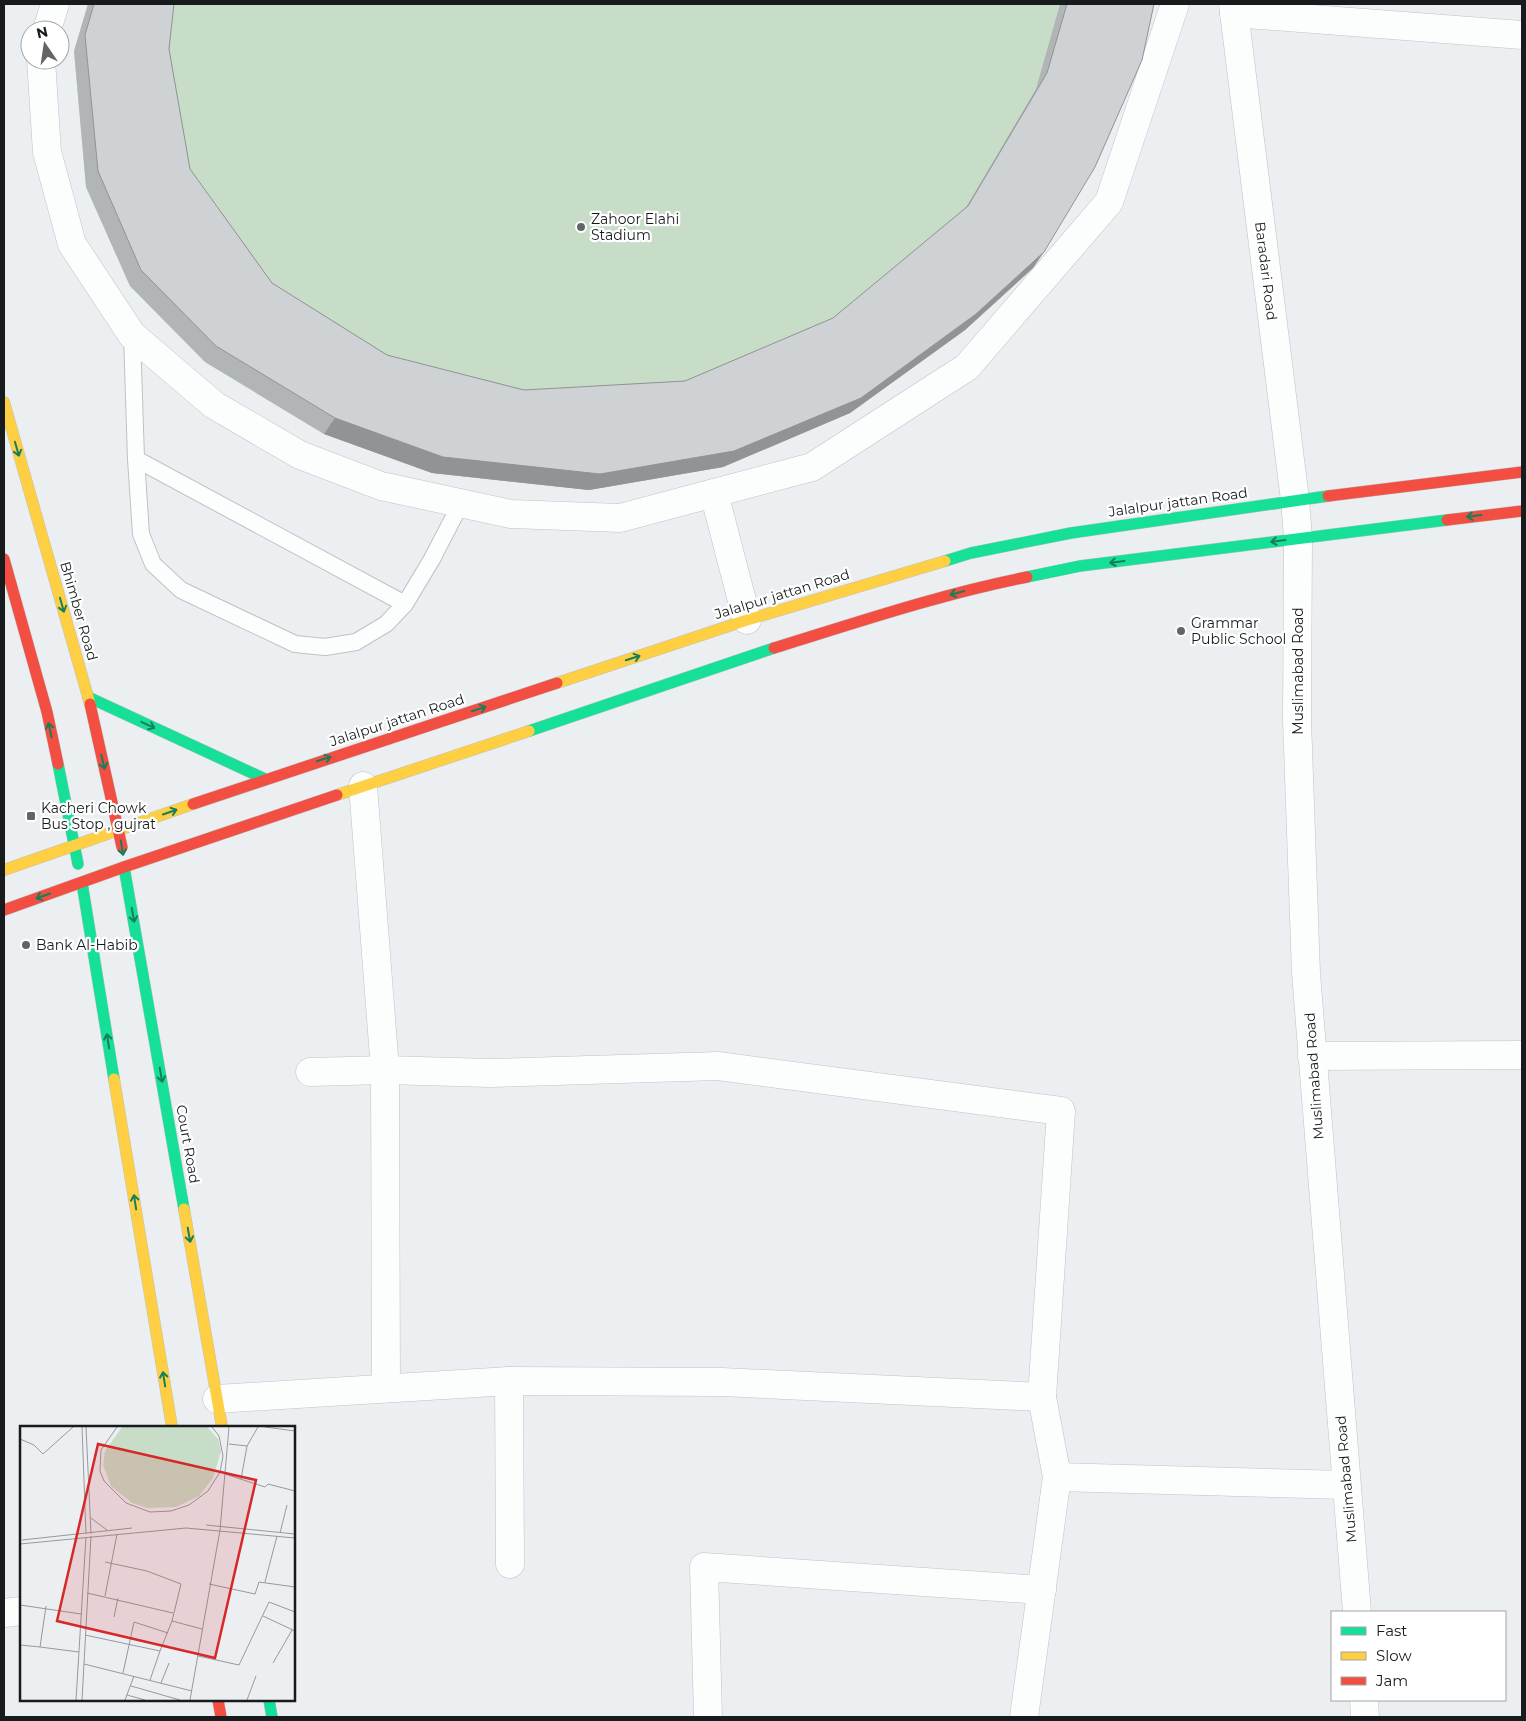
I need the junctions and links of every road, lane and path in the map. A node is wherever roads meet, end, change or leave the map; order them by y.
1 (55, 4) edge
2 (1175, 4) edge
3 (1233, 9) edge
4 (1387, 14) edge
5 (50, 20) edge
6 (1522, 35) edge
7 (42, 70) edge
8 (132, 335) junction
9 (4, 402) edge
10 (136, 460) junction
11 (1522, 472) edge
12 (714, 493) junction
13 (1295, 500) junction
14 (461, 503) junction
15 (1522, 510) edge
16 (1298, 538) junction
17 (4, 559) edge
18 (405, 604) junction
19 (747, 620) junction
20 (88, 697) junction
21 (265, 779) junction
22 (363, 786) junction
23 (119, 830) junction
24 (75, 846) junction
25 (124, 867) junction
26 (4, 870) edge
27 (82, 883) junction
28 (4, 910) edge
29 (1522, 1055) edge
30 (1312, 1056) junction
31 (384, 1070) junction
32 (310, 1072) dead end
33 (509, 1381) junction
34 (386, 1388) junction
35 (1042, 1397) junction
36 (217, 1399) junction
37 (172, 1426) edge
38 (222, 1426) edge
39 (1057, 1478) junction
40 (1346, 1484) junction
41 (510, 1564) dead end
42 (1042, 1590) junction
43 (1357, 1611) edge
44 (20, 1612) edge
45 (4, 1613) edge
46 (218, 1701) edge
47 (269, 1701) edge
48 (1364, 1701) edge
49 (221, 1717) edge
50 (272, 1717) edge
51 (708, 1717) edge
52 (1024, 1717) edge
53 (1365, 1717) edge

1 - 5 street
2 - 12 street
3 - 4 street
3 - 13 street, Baradari Road
4 - 6 street
7 - 8 street
8 - 10 lane
8 - 14 street
9 -> 20 main road, Bhimber Road
10 - 18 lane
10 - 18 lane
11 - 13 main road, Jalalpur jattan Road
12 - 14 street
12 - 19 street
13 - 16 street, Baradari Road
13 - 19 main road, Jalalpur jattan Road
14 - 18 lane
15 -> 16 main road
16 -> 22 main road
16 - 30 street, Muslimabad Road
24 -> 17 main road
21 -> 19 main road, Jalalpur jattan Road
20 -> 21 main road
20 -> 23 main road, Bhimber Road
23 -> 21 main road, Jalalpur jattan Road
22 - 25 main road
22 - 31 street
23 - 24 main road, Jalalpur jattan Road
23 -> 25 main road, Court Road
24 - 26 main road, Jalalpur jattan Road
24 - 27 main road
25 - 27 main road
25 -> 36 main road, Court Road
27 -> 28 main road
37 -> 27 main road
29 - 30 street
30 - 40 street, Muslimabad Road
31 - 32 street
31 - 34 street
31 - 35 street
33 - 34 street
33 - 35 street
33 - 41 street
34 - 36 street
35 - 39 street
36 - 38 main road, Court Road
39 - 40 street
39 - 42 street
40 - 43 street, Muslimabad Road
42 - 51 street
42 - 52 street
44 - 45 street
46 - 49 main road
47 - 50 main road
48 - 53 street

